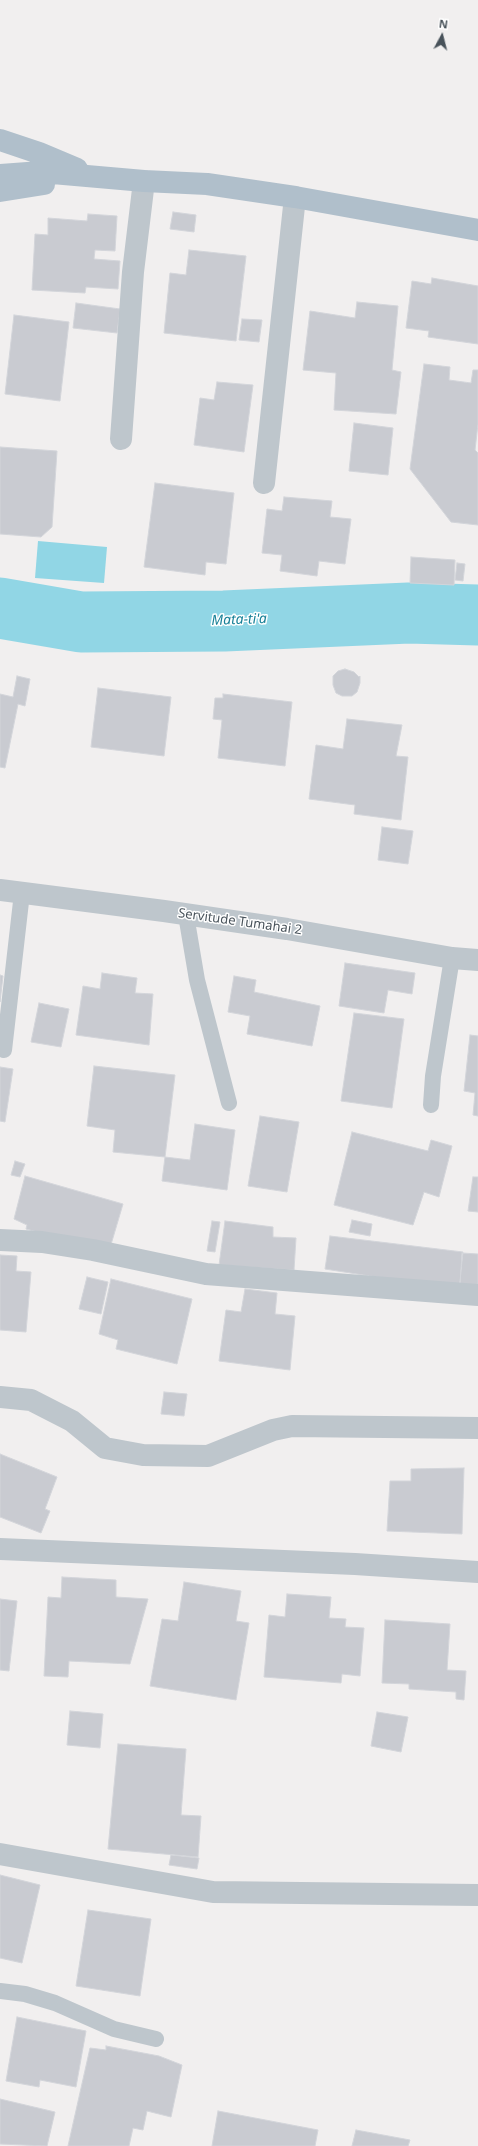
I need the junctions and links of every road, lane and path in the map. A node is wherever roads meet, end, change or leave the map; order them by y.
1 (0, 140) edge
2 (0, 175) edge
3 (94, 177) junction
4 (144, 181) junction
5 (0, 191) edge
6 (295, 197) junction
7 (476, 231) edge
8 (121, 440) dead end
9 (264, 482) dead end
10 (0, 890) edge
11 (22, 893) junction
12 (186, 915) junction
13 (452, 958) junction
14 (478, 960) edge
15 (4, 1050) dead end
16 (229, 1103) dead end
17 (431, 1105) dead end
18 (0, 1240) edge
19 (478, 1296) edge
20 (0, 1397) edge
21 (478, 1428) edge
22 (0, 1550) edge
23 (478, 1572) edge
24 (0, 1854) edge
25 (478, 1895) edge
26 (0, 1991) edge
27 (156, 2039) dead end

1 - 3 main road
2 - 3 main road
3 - 4 main road
3 - 5 main road
4 - 6 main road
4 - 8 street
6 - 7 main road
6 - 9 street
10 - 11 street, Servitude Tumahai 2
11 - 12 street, Servitude Tumahai 2
11 - 15 lane
12 - 13 street, Servitude Tumahai 2
12 - 16 lane
13 - 14 street, Servitude Tumahai 2
13 - 17 lane
18 - 19 street
20 - 21 street
22 - 23 street
24 - 25 street
26 - 27 lane

